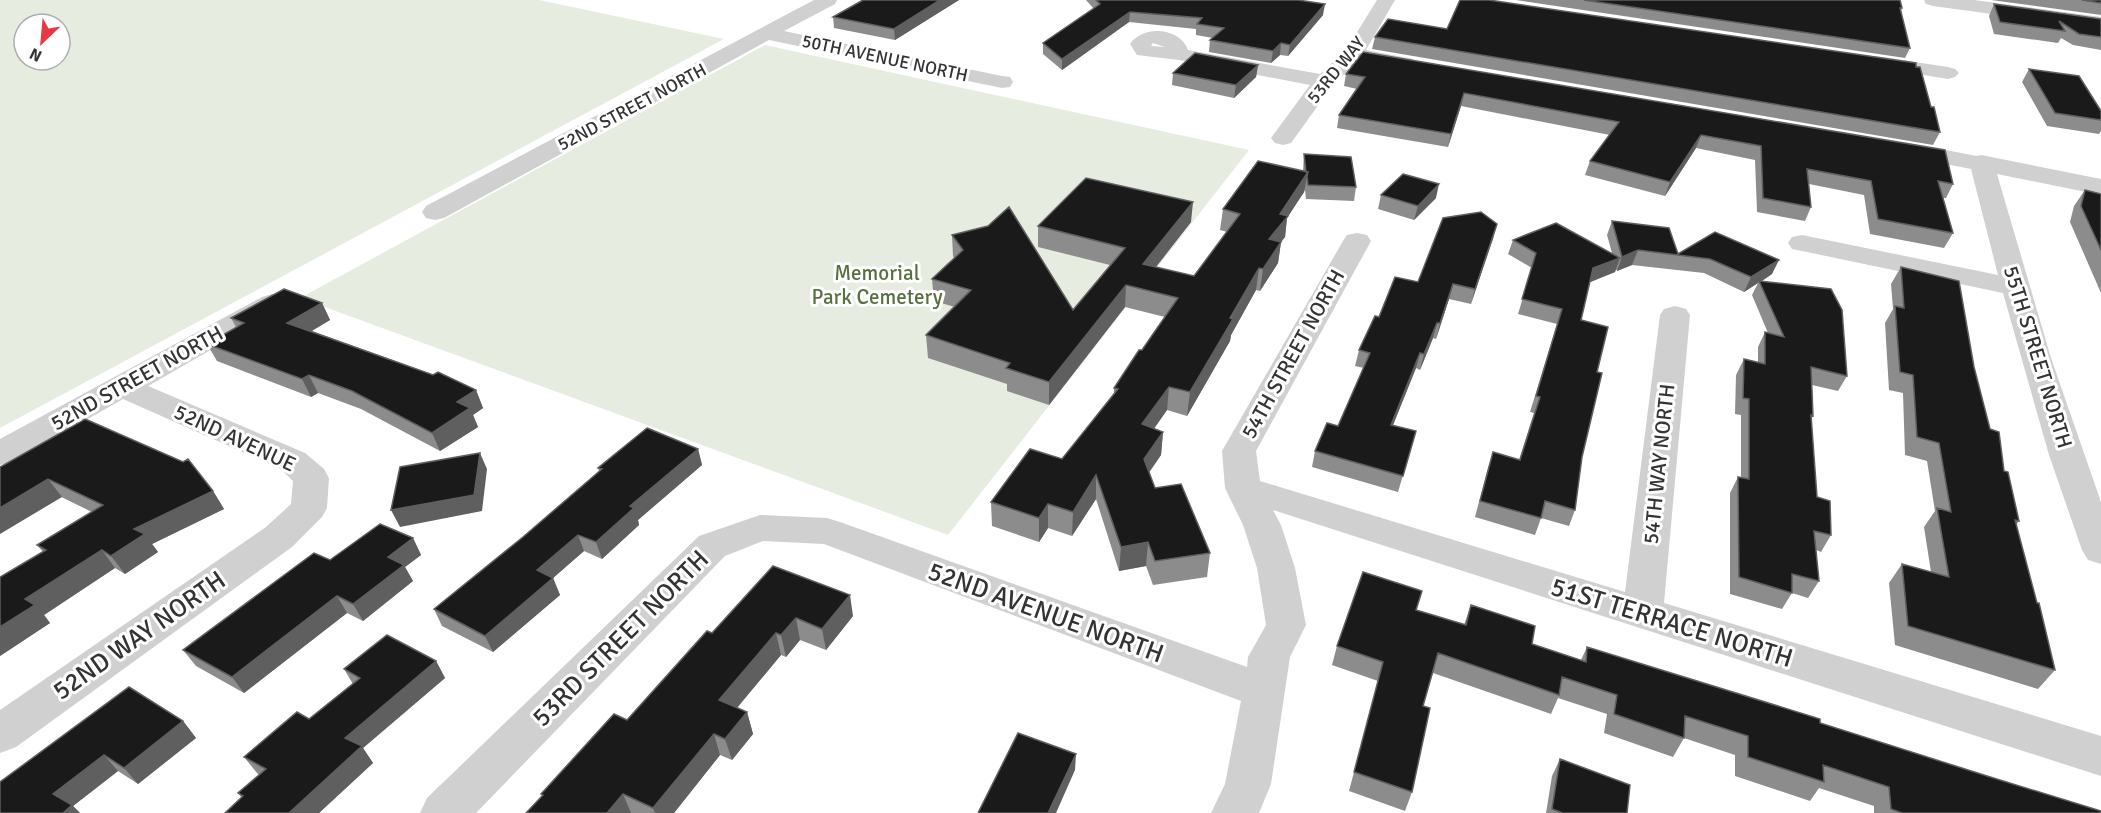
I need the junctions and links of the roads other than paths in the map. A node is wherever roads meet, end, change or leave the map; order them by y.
1 (828, 0) edge
2 (1386, 0) edge
3 (1934, 0) edge
4 (2101, 23) edge
5 (768, 33) junction
6 (1179, 54) dead end
7 (1354, 54) junction
8 (1853, 59) edge
9 (1423, 65) edge
10 (1947, 73) dead end
11 (1324, 81) junction
12 (1002, 82) dead end
13 (1283, 138) dead end
14 (1887, 146) edge
15 (1981, 162) junction
16 (2101, 187) edge
17 (435, 212) dead end
18 (1357, 241) dead end
19 (1802, 243) dead end
20 (2015, 287) junction
21 (274, 302) edge
22 (1675, 315) dead end
23 (123, 387) junction
24 (0, 454) edge
25 (1243, 488) junction
26 (826, 531) joint
27 (279, 537) joint
28 (2101, 550) edge
29 (1643, 613) junction
30 (1265, 692) junction
31 (0, 734) edge
32 (2101, 756) edge
33 (444, 813) edge
34 (1235, 813) edge

1 - 5 street, 52ND STREET NORTH
2 - 7 street, 53RD WAY
3 - 4 street
5 - 12 street, 50TH AVENUE NORTH
5 - 17 street, 52ND STREET NORTH
6 - 11 street
7 - 9 street
7 - 11 street, 53RD WAY
8 - 10 street
11 - 13 street, 53RD WAY
14 - 15 street
15 - 16 street
15 - 20 street, 55TH STREET NORTH
18 - 25 street, 54TH STREET NORTH
19 - 20 street
20 - 28 street, 55TH STREET NORTH
21 - 23 street, 52ND STREET NORTH
22 - 29 street, 54TH WAY NORTH
23 - 24 street, 52ND STREET NORTH
23 - 27 street, 52ND AVENUE
25 - 29 street, 51ST TERRACE NORTH
25 - 30 street, 54TH STREET NORTH
26 - 30 street, 52ND AVENUE NORTH
26 - 33 street, 53RD STREET NORTH
27 - 31 street, 52ND WAY NORTH
29 - 32 street, 51ST TERRACE NORTH
30 - 34 street, 54TH STREET NORTH

